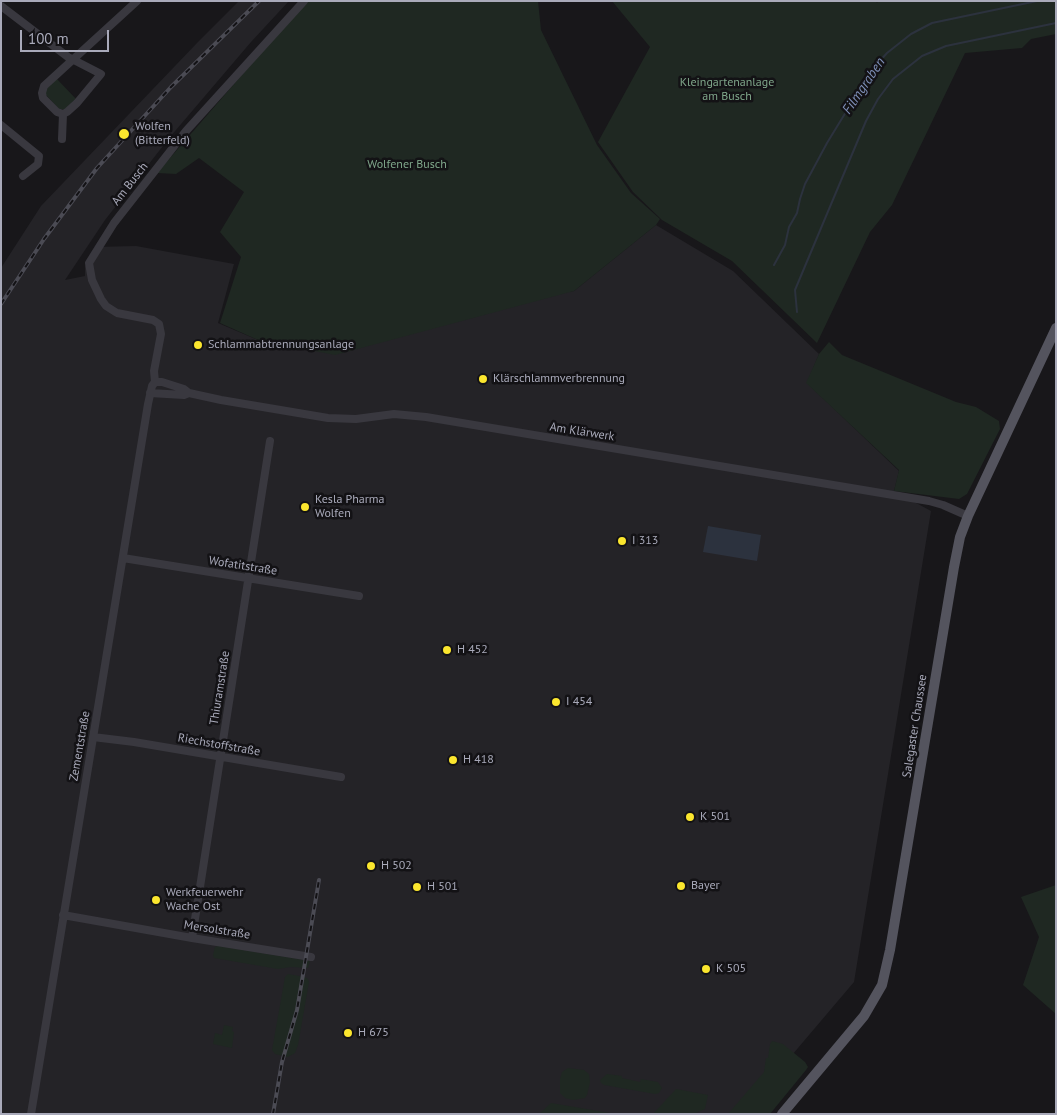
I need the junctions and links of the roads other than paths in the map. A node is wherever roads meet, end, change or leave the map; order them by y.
1 (137, 1) edge
2 (304, 1) edge
3 (1, 6) edge
4 (73, 60) junction
5 (62, 114) junction
6 (1, 125) edge
7 (62, 139) dead end
8 (23, 176) dead end
9 (1056, 328) edge
10 (155, 382) junction
11 (150, 393) junction
12 (189, 393) junction
13 (270, 441) dead end
14 (968, 516) junction
15 (123, 558) junction
16 (248, 578) junction
17 (359, 596) dead end
18 (93, 737) junction
19 (221, 756) junction
20 (341, 777) dead end
21 (63, 915) junction
22 (192, 938) junction
23 (310, 956) dead end
24 (31, 1114) edge
25 (782, 1114) edge

1 - 4 street
2 - 10 street, Am Busch
3 - 4 street
4 - 5 street
4 - 5 street
5 - 7 street
6 - 8 street
9 - 14 main road, Salegaster Chaussee
10 - 11 street, Zementstraße
10 - 12 street, Am Klärwerk
11 - 12 street, Am Klärwerk
11 - 15 street, Zementstraße
12 - 14 street, Am Klärwerk
13 - 16 street, Thiuramstraße
14 - 25 main road, Salegaster Chaussee
15 - 16 street, Wofatitstraße
15 - 18 street, Zementstraße
16 - 17 street, Wofatitstraße
16 - 19 street, Thiuramstraße
18 - 19 street, Riechstoffstraße
18 - 21 street, Zementstraße
19 - 20 street, Riechstoffstraße
19 - 22 street, Thiuramstraße
21 - 22 street, Mersolstraße
21 - 24 street, Zementstraße
22 - 23 street, Mersolstraße

